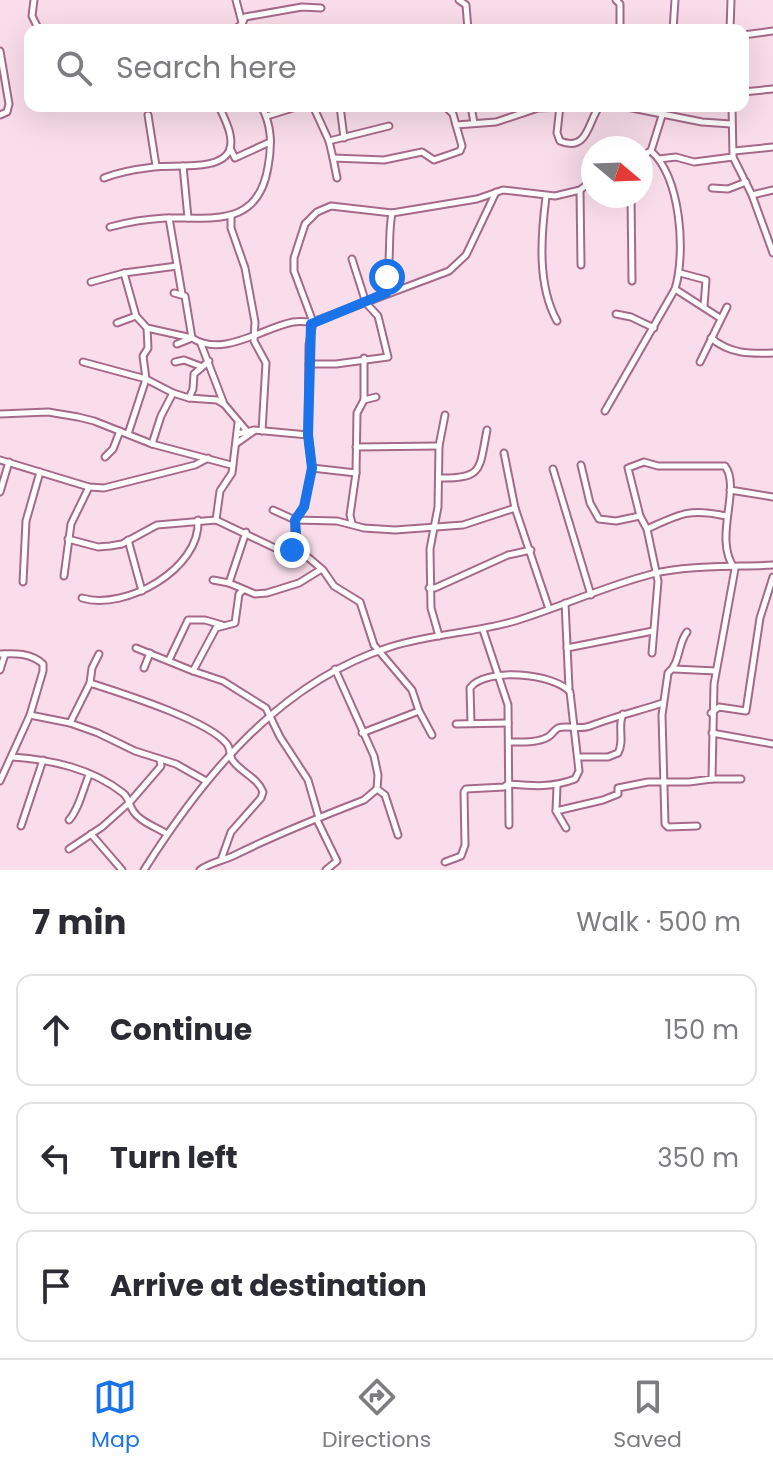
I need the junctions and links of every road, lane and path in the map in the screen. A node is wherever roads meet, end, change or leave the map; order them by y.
1 (34, 0) edge
2 (236, 0) edge
3 (459, 0) edge
4 (616, 0) edge
5 (675, 0) edge
6 (731, 0) edge
7 (321, 8) dead end
8 (36, 24) edge
9 (242, 24) edge
10 (244, 24) edge
11 (468, 24) edge
12 (620, 24) edge
13 (673, 24) edge
14 (730, 24) edge
15 (773, 31) edge
16 (749, 34) edge
17 (0, 51) edge
18 (773, 89) edge
19 (749, 91) edge
20 (221, 112) edge
21 (265, 112) edge
22 (280, 112) edge
23 (316, 112) edge
24 (341, 112) edge
25 (451, 112) edge
26 (472, 112) edge
27 (527, 112) edge
28 (559, 112) edge
29 (596, 112) edge
30 (649, 112) edge
31 (663, 112) edge
32 (732, 112) edge
33 (522, 114) joint
34 (0, 115) edge
35 (148, 115) dead end
36 (662, 115) junction
37 (267, 116) junction
38 (474, 123) junction
39 (731, 124) junction
40 (456, 125) junction
41 (389, 126) dead end
42 (344, 138) junction
43 (329, 141) junction
44 (271, 142) junction
45 (653, 144) edge
46 (773, 147) edge
47 (230, 148) junction
48 (653, 153) edge
49 (734, 154) junction
50 (333, 158) junction
51 (659, 159) junction
52 (133, 160) dead end
53 (156, 166) junction
54 (183, 166) junction
55 (136, 170) junction
56 (104, 178) dead end
57 (337, 178) dead end
58 (746, 182) junction
59 (712, 188) dead end
60 (580, 190) joint
61 (773, 190) edge
62 (496, 192) junction
63 (752, 195) junction
64 (546, 197) junction
65 (477, 199) junction
66 (631, 208) edge
67 (392, 213) junction
68 (487, 214) junction
69 (231, 217) junction
70 (169, 218) junction
71 (188, 218) junction
72 (110, 227) dead end
73 (770, 236) edge
74 (773, 253) edge
75 (352, 259) dead end
76 (581, 265) dead end
77 (177, 266) junction
78 (124, 273) junction
79 (680, 273) junction
80 (386, 274) junction
81 (632, 281) dead end
82 (91, 282) dead end
83 (675, 289) junction
84 (394, 291) junction
85 (174, 293) dead end
86 (386, 293) junction
87 (182, 294) junction
88 (366, 303) junction
89 (704, 306) junction
90 (727, 307) dead end
91 (623, 308) dead end
92 (616, 314) dead end
93 (136, 316) junction
94 (631, 317) junction
95 (720, 318) junction
96 (557, 321) dead end
97 (313, 322) junction
98 (117, 323) dead end
99 (147, 328) junction
100 (654, 328) junction
101 (254, 336) junction
102 (192, 338) junction
103 (711, 338) junction
104 (177, 344) dead end
105 (201, 344) junction
106 (773, 353) edge
107 (364, 358) junction
108 (209, 361) junction
109 (83, 362) dead end
110 (175, 362) dead end
111 (700, 362) dead end
112 (309, 364) junction
113 (201, 366) junction
114 (146, 379) junction
115 (173, 393) junction
116 (376, 397) dead end
117 (189, 398) junction
118 (218, 398) junction
119 (364, 400) junction
120 (605, 411) dead end
121 (0, 414) edge
122 (445, 415) dead end
123 (238, 423) junction
124 (246, 430) junction
125 (487, 430) dead end
126 (120, 431) junction
127 (258, 431) junction
128 (128, 434) junction
129 (238, 434) junction
130 (308, 435) junction
131 (237, 443) junction
132 (152, 444) junction
133 (439, 446) junction
134 (356, 447) junction
135 (504, 453) dead end
136 (105, 457) dead end
137 (209, 457) junction
138 (0, 460) edge
139 (9, 462) junction
140 (231, 465) junction
141 (581, 465) dead end
142 (312, 468) junction
143 (553, 469) dead end
144 (40, 472) junction
145 (356, 473) junction
146 (439, 478) junction
147 (89, 487) junction
148 (730, 490) junction
149 (0, 492) edge
150 (773, 497) edge
151 (515, 508) junction
152 (273, 510) dead end
153 (640, 516) junction
154 (726, 516) junction
155 (198, 520) junction
156 (216, 520) junction
157 (295, 520) junction
158 (352, 523) junction
159 (433, 529) junction
160 (647, 529) junction
161 (246, 532) junction
162 (68, 539) junction
163 (128, 540) junction
164 (297, 548) junction
165 (531, 550) junction
166 (773, 565) edge
167 (733, 567) junction
168 (320, 570) junction
169 (656, 573) junction
170 (64, 576) dead end
171 (773, 577) edge
172 (213, 580) dead end
173 (23, 582) dead end
174 (229, 583) junction
175 (429, 588) junction
176 (243, 590) junction
177 (142, 591) junction
178 (591, 595) junction
179 (82, 598) dead end
180 (565, 603) junction
181 (549, 609) junction
182 (222, 625) junction
183 (483, 630) junction
184 (653, 631) junction
185 (687, 632) dead end
186 (439, 636) junction
187 (136, 648) dead end
188 (567, 648) junction
189 (380, 650) junction
190 (150, 653) junction
191 (652, 653) dead end
192 (2, 654) edge
193 (99, 654) dead end
194 (169, 660) junction
195 (144, 668) dead end
196 (335, 669) junction
197 (674, 669) junction
198 (0, 670) edge
199 (193, 671) junction
200 (716, 671) junction
201 (497, 676) junction
202 (90, 683) junction
203 (569, 689) junction
204 (663, 703) junction
205 (419, 711) junction
206 (711, 713) junction
207 (623, 714) junction
208 (30, 715) junction
209 (269, 716) junction
210 (70, 723) junction
211 (471, 723) junction
212 (508, 723) junction
213 (456, 724) dead end
214 (574, 728) junction
215 (362, 733) junction
216 (712, 733) junction
217 (432, 735) dead end
218 (510, 742) junction
219 (773, 744) edge
220 (230, 756) junction
221 (12, 757) junction
222 (578, 757) junction
223 (43, 760) junction
224 (160, 760) junction
225 (89, 775) junction
226 (712, 779) junction
227 (741, 779) dead end
228 (665, 780) junction
229 (0, 781) edge
230 (206, 781) junction
231 (508, 784) junction
232 (557, 786) junction
233 (377, 789) junction
234 (130, 802) junction
235 (556, 811) junction
236 (318, 819) junction
237 (69, 820) dead end
238 (509, 825) dead end
239 (21, 826) dead end
240 (697, 826) dead end
241 (566, 828) dead end
242 (91, 834) junction
243 (167, 834) junction
244 (398, 835) dead end
245 (69, 849) dead end
246 (221, 860) junction
247 (445, 862) dead end
248 (147, 869) edge
249 (122, 870) edge
250 (200, 870) edge
251 (326, 870) edge

1 - 8 street
2 - 9 street
3 - 11 street
4 - 12 street
5 - 13 street
6 - 14 street
7 - 10 street
15 - 16 street
17 - 34 street
18 - 19 street
20 - 47 street
21 - 37 street
22 - 37 street
23 - 43 street
24 - 42 street
25 - 40 street
26 - 38 street
27 - 33 street
28 - 29 street
30 - 36 street
31 - 36 street
32 - 39 street
33 - 38 street
35 - 53 street
36 - 39 street
36 - 45 street
37 - 44 street
38 - 40 street
39 - 49 street
40 - 50 street
41 - 42 street
42 - 43 street
43 - 50 street
44 - 47 street
44 - 69 street
46 - 49 street
47 - 54 street
48 - 51 street
49 - 51 street
49 - 58 street
50 - 57 street
51 - 79 street
52 - 55 street
53 - 54 street
53 - 55 street
54 - 71 street
55 - 56 street
58 - 59 street
58 - 63 street
60 - 64 street
60 - 76 street
61 - 63 street
62 - 64 street
62 - 65 street
62 - 68 street
63 - 73 street
64 - 96 street
65 - 67 street
65 - 68 street
66 - 81 street
67 - 80 street
67 - 97 street
68 - 84 street
69 - 71 street
69 - 101 street
70 - 71 street
70 - 72 street
70 - 77 street
73 - 74 street
75 - 88 street
77 - 78 street
77 - 87 street
78 - 82 street
78 - 93 street
79 - 83 street
79 - 89 street
80 - 84 street
80 - 86 street
83 - 89 street
83 - 100 street
84 - 86 street
85 - 87 street
86 - 88 street
87 - 102 street
88 - 97 street
88 - 107 street
89 - 95 street
90 - 95 street
91 - 94 street
92 - 94 street
93 - 98 street
93 - 99 street
94 - 100 street
95 - 103 street
97 - 101 street
97 - 112 street
99 - 102 street
99 - 114 street
100 - 120 street
101 - 105 street
101 - 127 street
102 - 104 street
102 - 105 street
103 - 106 street
103 - 111 street
105 - 108 street
107 - 112 street
107 - 119 street
108 - 113 street
108 - 118 street
109 - 114 street
110 - 113 street
112 - 130 street
113 - 117 street
114 - 115 street
114 - 128 street
115 - 117 street
115 - 132 street
116 - 119 street
117 - 118 street
118 - 123 street
119 - 134 street
121 - 126 street
122 - 133 street
123 - 124 street
123 - 129 street
124 - 127 street
124 - 129 street
125 - 146 street
126 - 128 street
126 - 136 street
127 - 130 street
127 - 131 street
128 - 132 street
129 - 131 street
130 - 142 street
131 - 140 street
132 - 137 street
133 - 134 street
133 - 146 street
134 - 145 street
135 - 151 street
137 - 140 street
137 - 147 street
138 - 139 street
139 - 144 street
139 - 149 street
140 - 156 street
141 - 153 street
142 - 145 street
142 - 157 street
143 - 178 street
144 - 147 street
144 - 173 street
145 - 158 street
146 - 159 street
147 - 162 street
148 - 150 street
148 - 153 street
148 - 154 street
151 - 159 street
151 - 165 street
152 - 157 street
153 - 160 street
154 - 160 street
154 - 167 street
155 - 156 street
155 - 163 street
155 - 177 street
156 - 161 street
157 - 158 street
157 - 164 street
158 - 159 street
159 - 175 street
160 - 169 street
161 - 164 street
161 - 174 street
162 - 163 street
162 - 170 street
163 - 177 street
164 - 168 street
165 - 175 street
165 - 181 street
166 - 167 street
167 - 169 street
167 - 200 street
168 - 176 street
168 - 189 street
169 - 178 street
169 - 184 street
171 - 206 street
172 - 174 street
174 - 176 street
175 - 186 street
176 - 182 street
177 - 179 street
178 - 180 street
180 - 181 street
180 - 188 street
181 - 183 street
182 - 194 street
182 - 199 street
183 - 186 street
183 - 201 street
184 - 188 street
184 - 191 street
185 - 197 street
186 - 189 street
187 - 190 street
188 - 203 street
189 - 196 street
189 - 205 street
190 - 194 street
190 - 195 street
192 - 198 street
192 - 208 street
193 - 202 street
194 - 199 street
196 - 209 street
196 - 215 street
197 - 200 street
197 - 204 street
199 - 209 street
200 - 206 street
201 - 203 street
201 - 211 street
201 - 212 street
202 - 210 street
202 - 220 street
203 - 214 street
204 - 207 street
204 - 228 street
205 - 215 street
205 - 217 street
206 - 216 street
207 - 214 street
207 - 222 street
208 - 210 street
208 - 221 street
209 - 220 street
209 - 236 street
210 - 224 street
211 - 212 street
211 - 213 street
212 - 218 street
214 - 218 street
214 - 222 street
215 - 233 street
216 - 219 street
216 - 226 street
218 - 231 street
220 - 230 street
220 - 246 street
221 - 223 street
221 - 229 street
222 - 232 street
223 - 225 street
223 - 239 street
224 - 230 street
224 - 234 street
225 - 234 street
225 - 237 street
226 - 227 street
226 - 228 street
228 - 235 street
228 - 240 street
230 - 243 street
231 - 232 street
231 - 238 street
231 - 247 street
232 - 235 street
233 - 236 street
233 - 244 street
234 - 242 street
234 - 243 street
235 - 241 street
236 - 246 street
236 - 251 street
242 - 245 street
242 - 249 street
243 - 248 street
246 - 250 street

